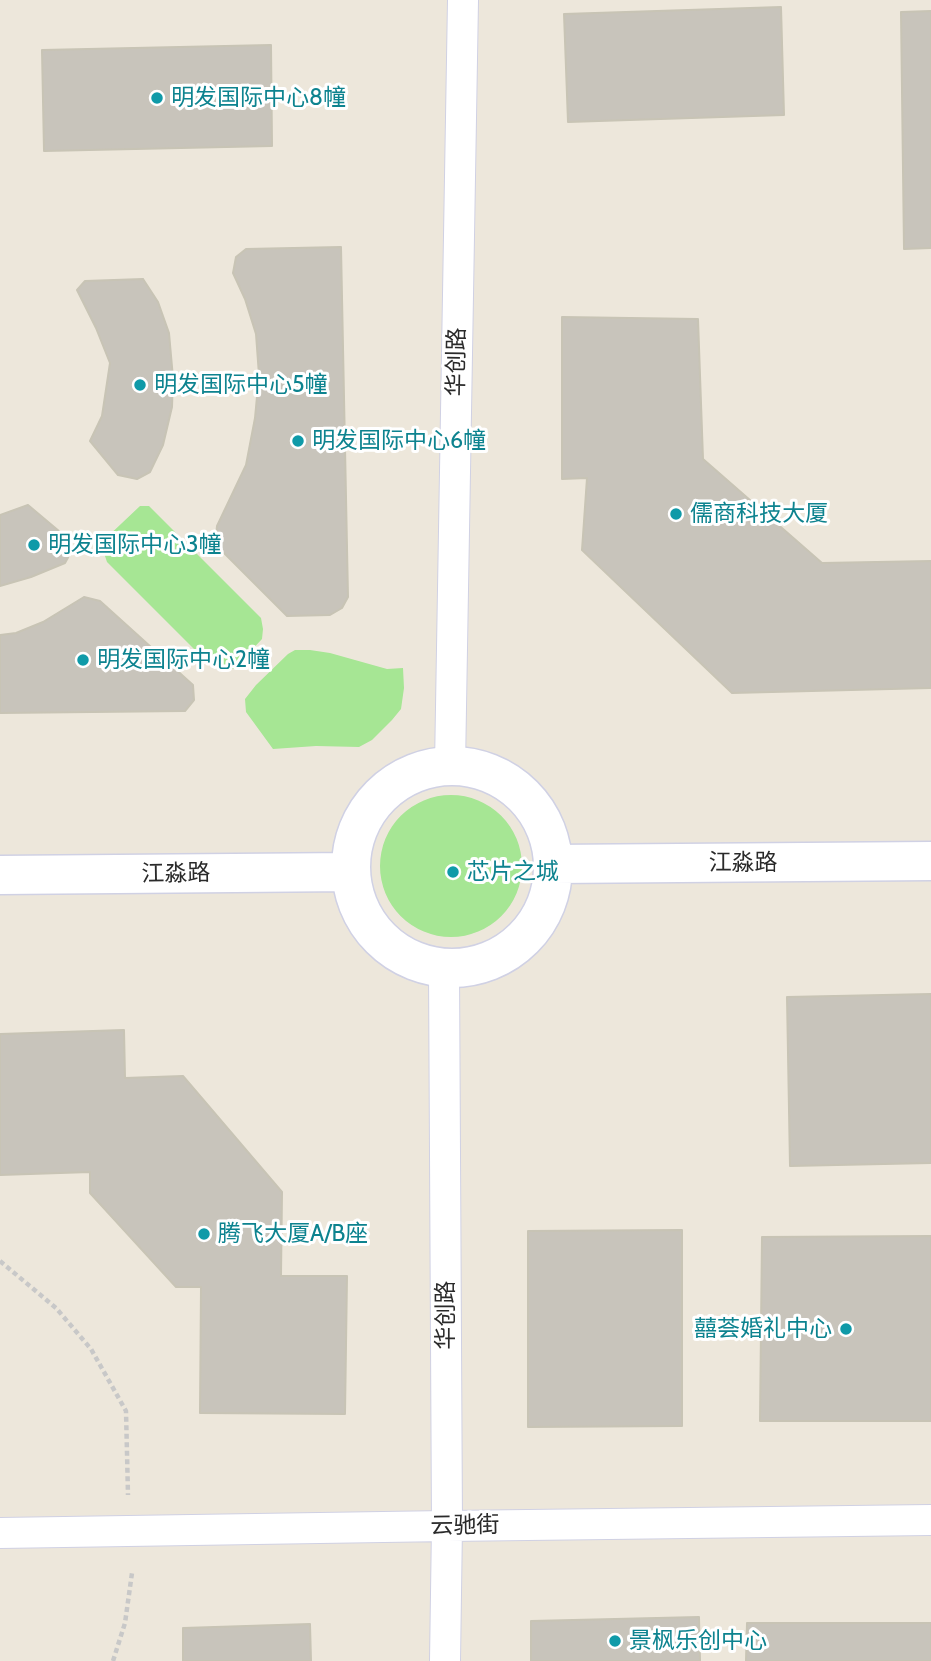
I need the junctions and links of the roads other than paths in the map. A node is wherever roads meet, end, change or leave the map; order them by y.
1 (463, 0) edge
2 (450, 766) junction
3 (931, 861) edge
4 (554, 864) junction
5 (351, 872) junction
6 (0, 875) edge
7 (444, 968) junction
8 (931, 1520) edge
9 (447, 1526) junction
10 (0, 1533) edge
11 (445, 1661) edge

1 - 2 street, 华创路
2 - 4 street
2 - 5 street
3 - 4 street, 江淼路
4 - 7 street
5 - 6 street, 江淼路
5 - 7 street
7 - 9 street, 华创路
8 - 9 street, 云驰街
9 - 10 street, 云驰街
9 - 11 street, 华创路

